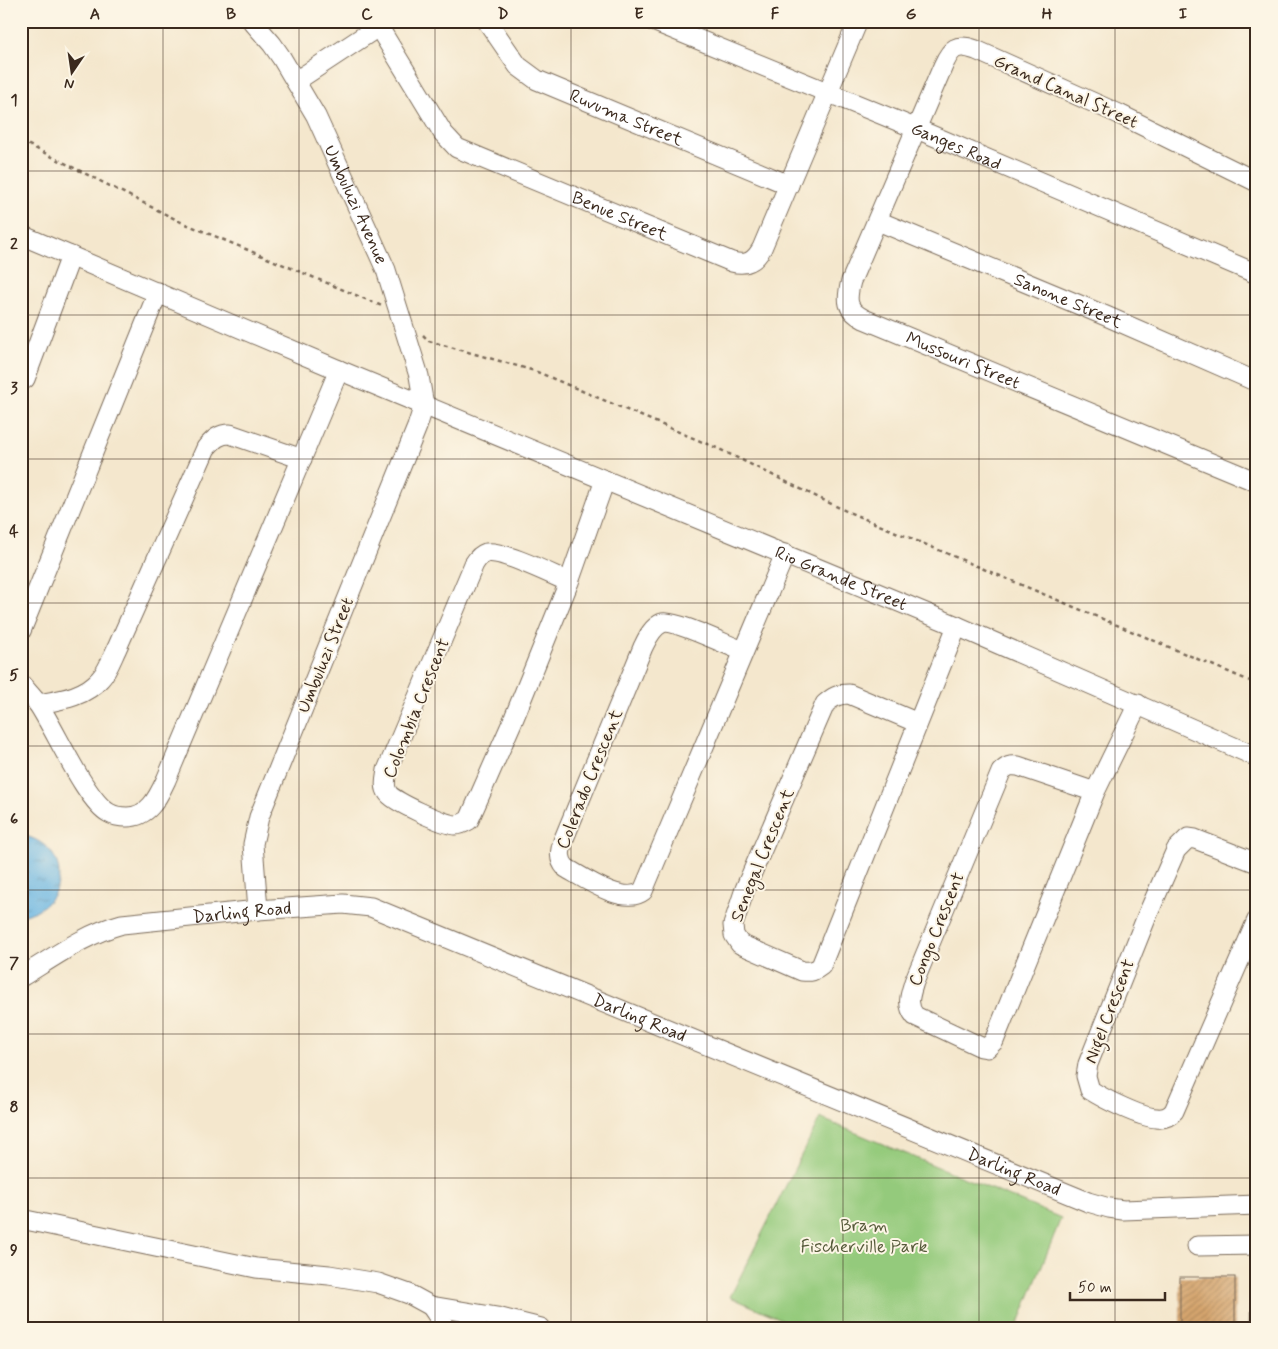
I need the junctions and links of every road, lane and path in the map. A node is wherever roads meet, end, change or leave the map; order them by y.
1 (252, 21) edge
2 (487, 21) edge
3 (653, 21) edge
4 (858, 21) edge
5 (380, 23) edge
6 (296, 81) junction
7 (828, 93) junction
8 (917, 129) junction
9 (21, 141) edge
10 (1257, 182) edge
11 (789, 184) junction
12 (878, 222) junction
13 (21, 235) edge
14 (72, 256) junction
15 (1257, 274) edge
16 (158, 292) junction
17 (400, 314) junction
18 (418, 330) dead end
19 (339, 370) junction
20 (25, 379) dead end
21 (1257, 382) edge
22 (424, 405) junction
23 (302, 459) junction
24 (605, 480) junction
25 (1257, 482) edge
26 (785, 554) junction
27 (569, 582) junction
28 (957, 626) junction
29 (21, 631) edge
30 (743, 651) junction
31 (21, 684) edge
32 (1257, 684) edge
33 (38, 704) junction
34 (1138, 704) junction
35 (918, 724) junction
36 (1257, 757) edge
37 (1095, 792) junction
38 (1257, 863) edge
39 (258, 910) junction
40 (1257, 920) edge
41 (21, 977) edge
42 (1257, 1206) edge
43 (21, 1219) edge
44 (1257, 1245) edge
45 (1197, 1246) dead end
46 (430, 1306) junction
47 (888, 1323) dead end
48 (446, 1328) edge
49 (541, 1328) edge
50 (882, 1328) edge

1 - 6 street, Umbuluzi Avenue
2 - 11 street, Ruvuma Street
3 - 7 street, Ganges Road
4 - 7 street, Benue Street
5 - 6 street
5 - 11 street, Benue Street
6 - 17 street, Umbuluzi Avenue
7 - 8 street, Ganges Road
7 - 11 street, Benue Street
8 - 10 street, Grand Canal Street
8 - 12 street, Mussouri Street
8 - 15 street, Ganges Road
9 - 17 path
12 - 21 street, Sanone Street
12 - 25 street, Mussouri Street
13 - 14 street, Rio Grande Street
14 - 16 street, Rio Grande Street
14 - 20 street
16 - 19 street, Rio Grande Street
16 - 29 street
17 - 22 street, Umbuluzi Avenue
18 - 32 path
19 - 22 street, Rio Grande Street
19 - 23 street
22 - 24 street, Rio Grande Street
22 - 39 street, Umbuluzi Street
23 - 33 street
23 - 33 street
24 - 26 street, Rio Grande Street
24 - 27 street, Colombia Crescent
26 - 28 street, Rio Grande Street
26 - 30 street, Colerado Crescent
27 - 27 street, Colombia Crescent
28 - 34 street, Rio Grande Street
28 - 35 street, Senegal Crescent
30 - 30 street, Colerado Crescent
31 - 33 street
34 - 36 street, Rio Grande Street
34 - 37 street, Congo Crescent
35 - 35 street, Senegal Crescent
37 - 37 street, Congo Crescent
38 - 40 street, Nigel Crescent
39 - 41 street, Darling Road
39 - 42 street, Darling Road
43 - 46 street
44 - 45 street
46 - 48 street
46 - 49 street
47 - 50 path

